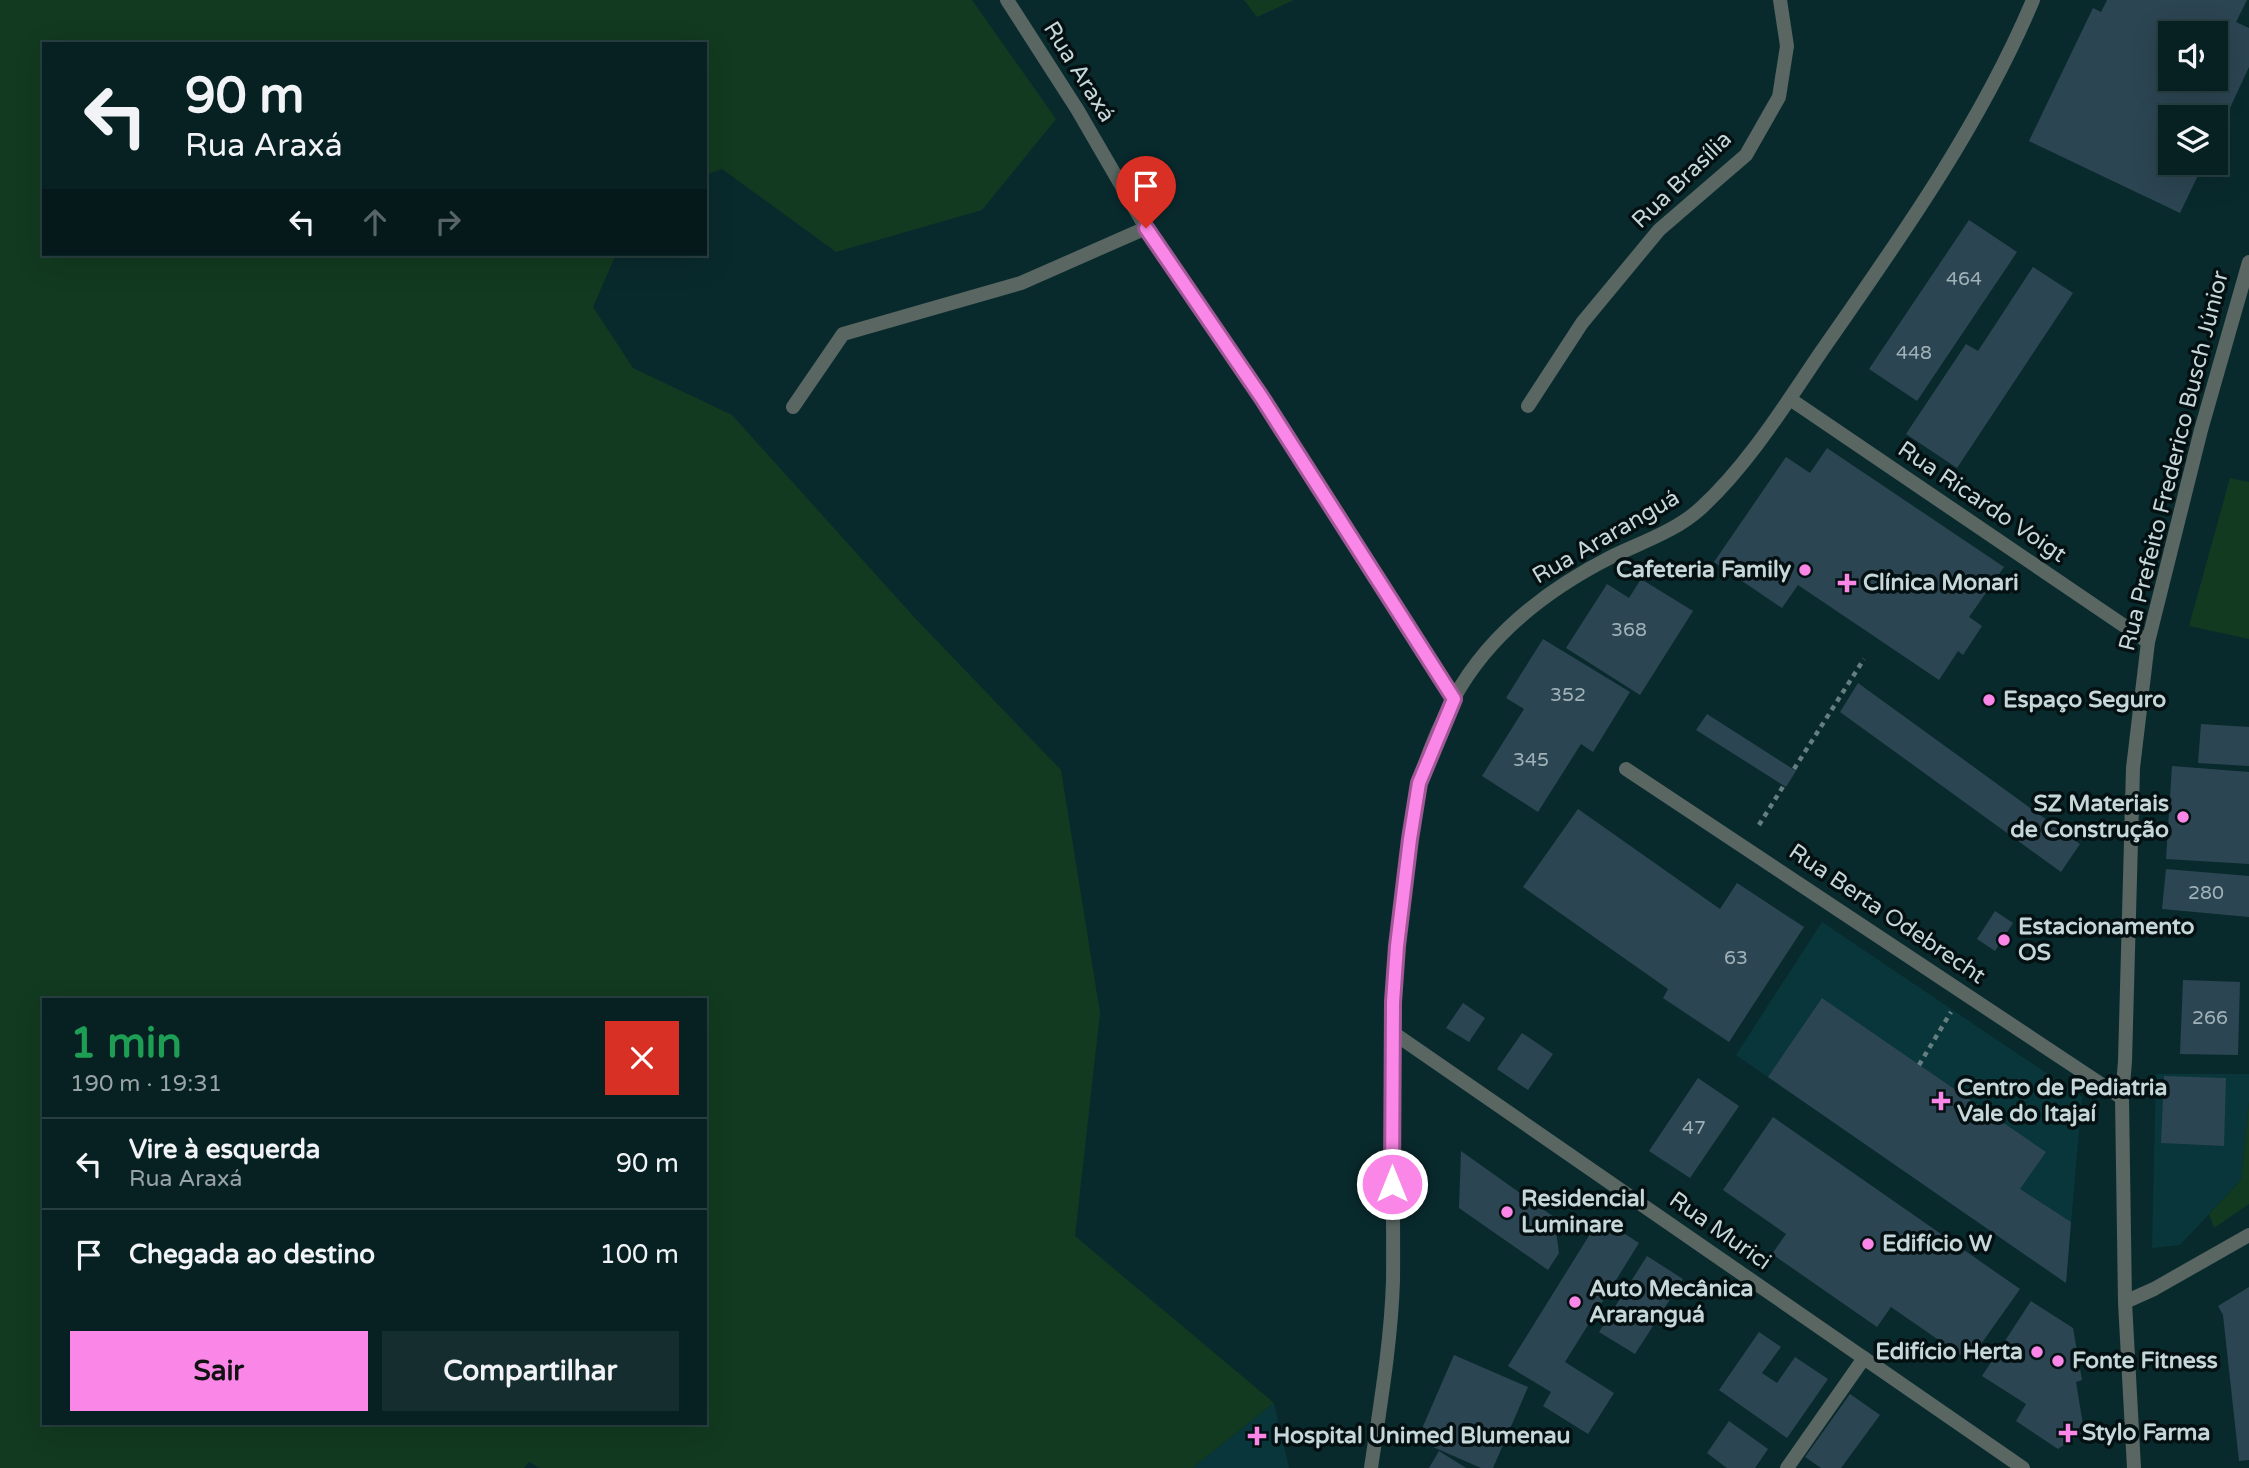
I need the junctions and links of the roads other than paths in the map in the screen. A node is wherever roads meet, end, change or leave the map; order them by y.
1 (1007, 0) edge
2 (1780, 0) edge
3 (2033, 0) edge
4 (1146, 228) junction
5 (2249, 262) edge
6 (1790, 399) junction
7 (1528, 406) dead end
8 (793, 407) dead end
9 (2148, 642) junction
10 (1454, 699) junction
11 (1626, 768) dead end
12 (1392, 1032) junction
13 (2122, 1098) junction
14 (2249, 1235) edge
15 (2125, 1302) junction
16 (1864, 1358) junction
17 (1371, 1468) edge
18 (1787, 1468) edge
19 (2023, 1468) edge
20 (2134, 1468) edge

1 - 4 street, Rua Araxá
2 - 7 street, Rua Brasília
3 - 6 street, Rua Araranguá
4 - 8 street
4 - 10 street, Rua Araxá
5 - 9 street, Rua Prefeito Frederico Busch Júnior
6 - 9 street, Rua Ricardo Voigt
6 - 10 street, Rua Araranguá
9 - 13 street, Rua Prefeito Frederico Busch Júnior
10 - 12 street, Rua Araranguá
11 - 13 street, Rua Berta Odebrecht
12 - 16 street, Rua Murici
12 - 17 street, Rua Araranguá
13 - 15 street, Rua Prefeito Frederico Busch Júnior
14 - 15 street
15 - 20 street, Rua Prefeito Frederico Busch Júnior
16 - 18 street
16 - 19 street, Rua Murici

